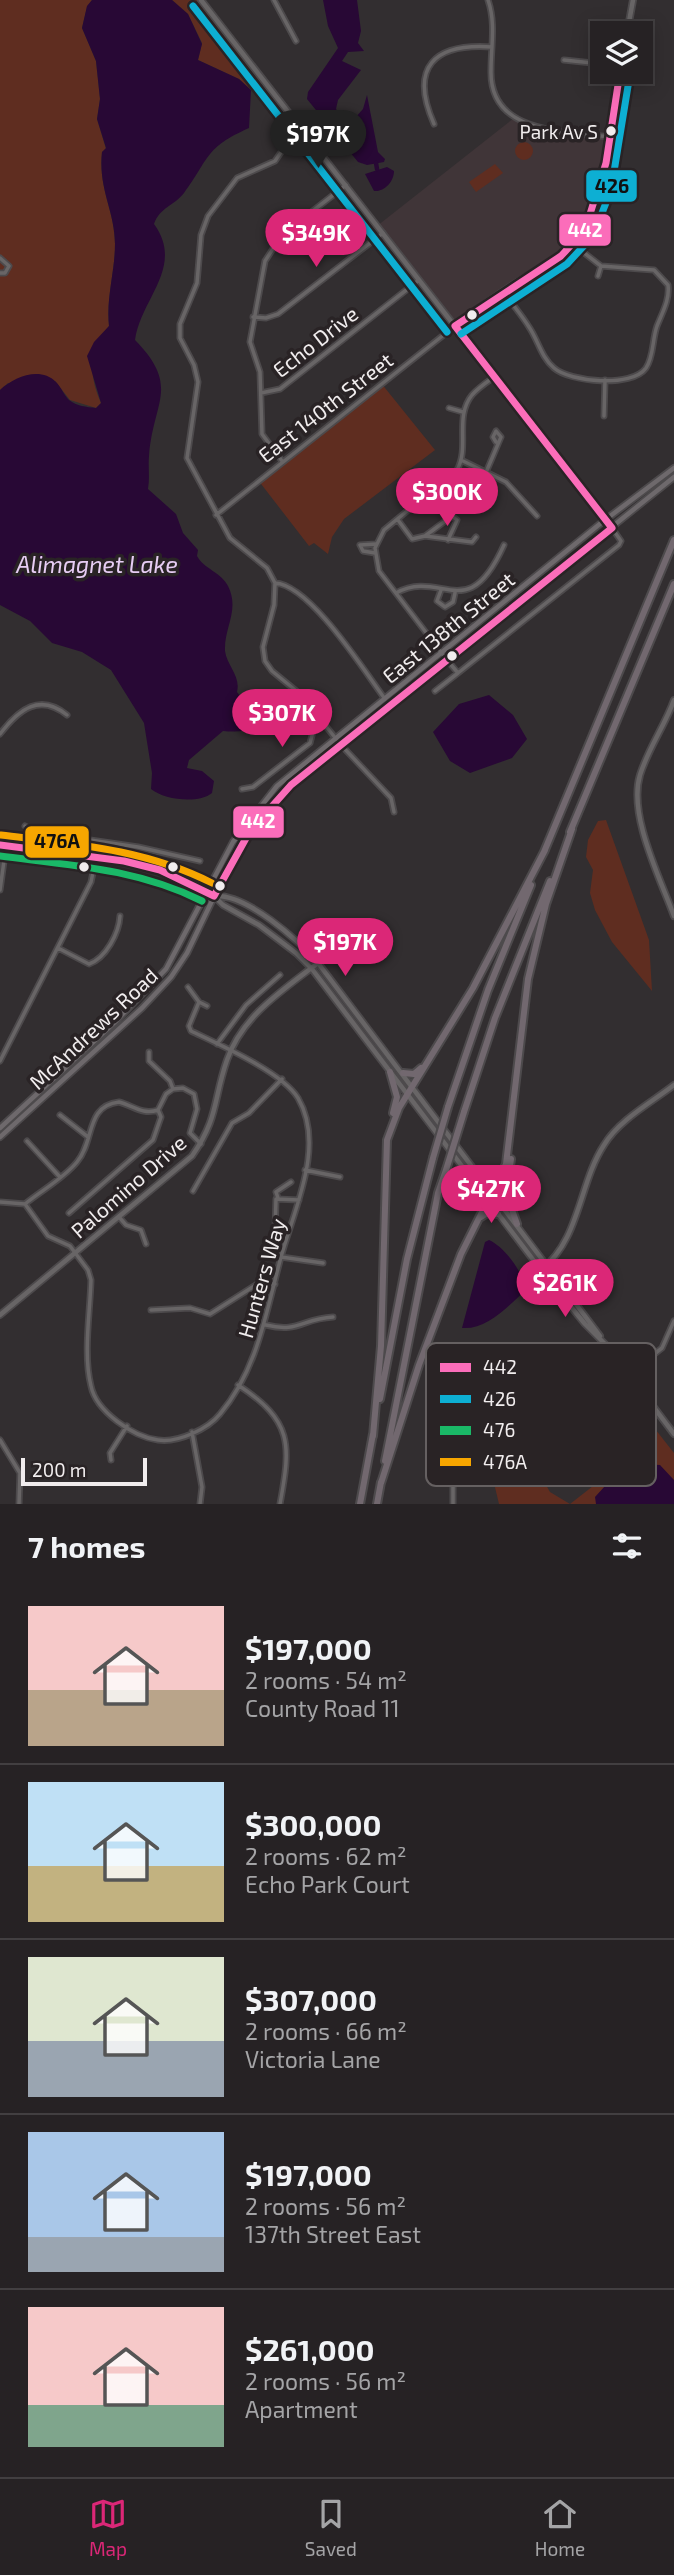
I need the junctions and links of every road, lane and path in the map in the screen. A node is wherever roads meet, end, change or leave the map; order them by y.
1 (201, 0) edge
2 (274, 0) edge
3 (488, 0) edge
4 (633, 0) edge
5 (629, 21) edge
6 (296, 41) dead end
7 (492, 47) junction
8 (564, 60) dead end
9 (590, 63) edge
10 (618, 84) edge
11 (435, 124) dead end
12 (300, 126) junction
13 (608, 137) junction
14 (601, 180) junction
15 (346, 185) junction
16 (599, 191) junction
17 (383, 233) junction
18 (574, 245) junction
19 (0, 258) edge
20 (601, 266) junction
21 (0, 273) edge
22 (598, 276) dead end
23 (419, 280) junction
24 (503, 291) junction
25 (253, 317) junction
26 (455, 326) junction
27 (494, 377) junction
28 (605, 380) junction
29 (261, 393) junction
30 (449, 408) dead end
31 (463, 412) junction
32 (604, 416) dead end
33 (496, 442) dead end
34 (282, 461) junction
35 (463, 461) junction
36 (674, 468) edge
37 (487, 470) junction
38 (674, 477) edge
39 (216, 515) junction
40 (537, 516) dead end
41 (398, 520) junction
42 (605, 520) junction
43 (611, 528) junction
44 (425, 536) junction
45 (476, 537) dead end
46 (674, 540) edge
47 (448, 541) junction
48 (376, 544) junction
49 (504, 545) dead end
50 (376, 553) junction
51 (275, 583) junction
52 (674, 584) edge
53 (441, 590) junction
54 (455, 592) junction
55 (396, 593) junction
56 (441, 652) junction
57 (447, 660) junction
58 (458, 673) junction
59 (435, 691) dead end
60 (385, 699) junction
61 (674, 700) edge
62 (672, 713) edge
63 (67, 715) dead end
64 (320, 719) junction
65 (0, 734) edge
66 (335, 738) junction
67 (341, 745) junction
68 (243, 789) dead end
69 (394, 812) dead end
70 (25, 826) dead end
71 (572, 829) junction
72 (99, 843) junction
73 (3, 846) edge
74 (545, 850) junction
75 (97, 857) junction
76 (200, 861) dead end
77 (0, 890) edge
78 (207, 892) junction
79 (214, 896) junction
80 (120, 916) dead end
81 (674, 916) edge
82 (352, 938) dead end
83 (57, 947) junction
84 (318, 963) junction
85 (312, 969) junction
86 (280, 975) dead end
87 (188, 987) dead end
88 (199, 1002) junction
89 (207, 1006) dead end
90 (217, 1044) junction
91 (435, 1050) junction
92 (149, 1052) dead end
93 (230, 1052) junction
94 (0, 1061) edge
95 (390, 1072) junction
96 (403, 1073) junction
97 (282, 1079) junction
98 (674, 1085) edge
99 (413, 1086) junction
100 (173, 1089) junction
101 (408, 1095) junction
102 (158, 1110) junction
103 (60, 1115) dead end
104 (0, 1128) edge
105 (0, 1137) edge
106 (89, 1137) junction
107 (387, 1140) junction
108 (27, 1141) dead end
109 (201, 1144) junction
110 (509, 1152) junction
111 (305, 1170) junction
112 (60, 1177) junction
113 (340, 1177) dead end
114 (291, 1182) dead end
115 (193, 1191) dead end
116 (494, 1191) junction
117 (278, 1198) junction
118 (299, 1200) junction
119 (0, 1202) edge
120 (489, 1202) junction
121 (25, 1204) junction
122 (69, 1213) dead end
123 (498, 1214) junction
124 (119, 1217) junction
125 (517, 1224) junction
126 (275, 1231) dead end
127 (466, 1242) junction
128 (146, 1244) dead end
129 (75, 1252) junction
130 (281, 1257) junction
131 (323, 1264) dead end
132 (548, 1265) junction
133 (541, 1269) junction
134 (275, 1284) junction
135 (151, 1310) dead end
136 (0, 1315) edge
137 (333, 1317) dead end
138 (674, 1321) edge
139 (266, 1325) junction
140 (427, 1343) edge
141 (604, 1343) edge
142 (605, 1343) edge
143 (426, 1347) edge
144 (656, 1353) edge
145 (238, 1385) junction
146 (656, 1410) edge
147 (127, 1426) junction
148 (192, 1432) junction
149 (674, 1434) edge
150 (373, 1436) junction
151 (0, 1440) edge
152 (111, 1460) dead end
153 (381, 1483) junction
154 (453, 1486) edge
155 (19, 1504) edge
156 (200, 1504) edge
157 (279, 1504) edge
158 (360, 1504) edge
159 (377, 1504) edge
160 (453, 1504) edge

1 - 12 street
2 - 6 street
3 - 7 street
4 - 5 street
7 - 11 street
7 - 13 street
8 - 9 street
10 - 13 street
12 - 15 street
12 - 39 street
13 - 14 street
14 - 16 street
14 - 16 street
15 - 17 street
15 - 25 street
16 - 18 street
17 - 23 street
17 - 25 street
18 - 20 street
18 - 24 street
19 - 21 street
20 - 22 street
20 - 28 street
23 - 26 street
23 - 29 street, Echo Drive
24 - 26 street
24 - 28 street
25 - 29 street
26 - 27 street
26 - 34 street, East 140th Street
27 - 31 street
27 - 42 street
28 - 32 street
29 - 34 street
30 - 31 street
31 - 35 street
33 - 37 street
34 - 39 street, East 140th Street
35 - 37 street
35 - 41 street
36 - 42 main road, East 138th Street
37 - 40 street
38 - 43 main road, East 138th Street
39 - 51 street
41 - 44 street
41 - 48 street
42 - 43 street
42 - 56 main road, East 138th Street
43 - 57 main road, East 138th Street
43 - 58 street
44 - 47 street
44 - 47 street
45 - 47 street
46 - 74 highway
48 - 50 street
48 - 50 street
49 - 54 street
50 - 55 street
51 - 60 street
51 - 64 street
52 - 71 highway
53 - 54 street
53 - 54 street
53 - 55 street
55 - 56 street
56 - 57 street
56 - 60 main road, East 138th Street
57 - 58 street
57 - 67 main road, East 138th Street
58 - 59 street
60 - 66 main road, East 138th Street
61 - 62 street
62 - 81 street
63 - 65 street
64 - 66 street
64 - 68 street
66 - 67 street
66 - 78 main road, East 138th Street
67 - 69 street
67 - 79 main road, East 138th Street
70 - 72 street
71 - 110 highway
71 - 153 highway, bridge
72 - 75 street
72 - 76 street
73 - 75 street
73 - 77 street
74 - 91 highway
74 - 150 highway, bridge
75 - 78 street
75 - 83 street
78 - 79 street
78 - 104 main road, McAndrews Road
79 - 84 street
79 - 85 street
79 - 105 main road, McAndrews Road
80 - 83 street
82 - 84 street
83 - 94 street
84 - 85 street, Palomino Drive
84 - 96 street
85 - 93 street, Palomino Drive
85 - 95 street
86 - 90 street
87 - 88 street
88 - 89 street
88 - 90 street, Hunters Way
90 - 93 street, Hunters Way
91 - 96 highway
91 - 99 highway
92 - 100 street
93 - 97 street, Hunters Way
93 - 109 street, Palomino Drive
95 - 101 street
95 - 107 highway
96 - 99 street
97 - 111 street, Hunters Way
97 - 115 street
98 - 132 street
99 - 101 highway
99 - 116 street
100 - 102 street
100 - 109 street
101 - 107 highway
101 - 120 street
102 - 106 street
102 - 122 street
103 - 106 street
106 - 112 street
107 - 150 highway
108 - 112 street
109 - 124 street, Palomino Drive
110 - 116 highway
110 - 125 highway
111 - 113 street
111 - 118 street, Hunters Way
112 - 121 street
114 - 117 street
116 - 120 highway
116 - 125 street
117 - 118 street
117 - 126 street
118 - 130 street, Hunters Way
119 - 121 street
120 - 123 street
120 - 127 highway
121 - 129 street
123 - 127 highway
123 - 133 street
124 - 128 street
124 - 129 street, Palomino Drive
125 - 132 street
127 - 140 highway
129 - 136 street, Palomino Drive
129 - 147 street, Hunters Way
130 - 131 street
130 - 134 street, Hunters Way
132 - 133 street
132 - 142 street
133 - 141 street
134 - 135 street
134 - 139 street, Hunters Way
137 - 139 street
138 - 144 street
139 - 145 street, Hunters Way
143 - 153 highway
145 - 148 street, Hunters Way
145 - 157 street
146 - 149 street
147 - 148 street, Hunters Way
147 - 152 street
148 - 156 street
150 - 158 highway
151 - 155 street
153 - 159 highway
154 - 160 street

